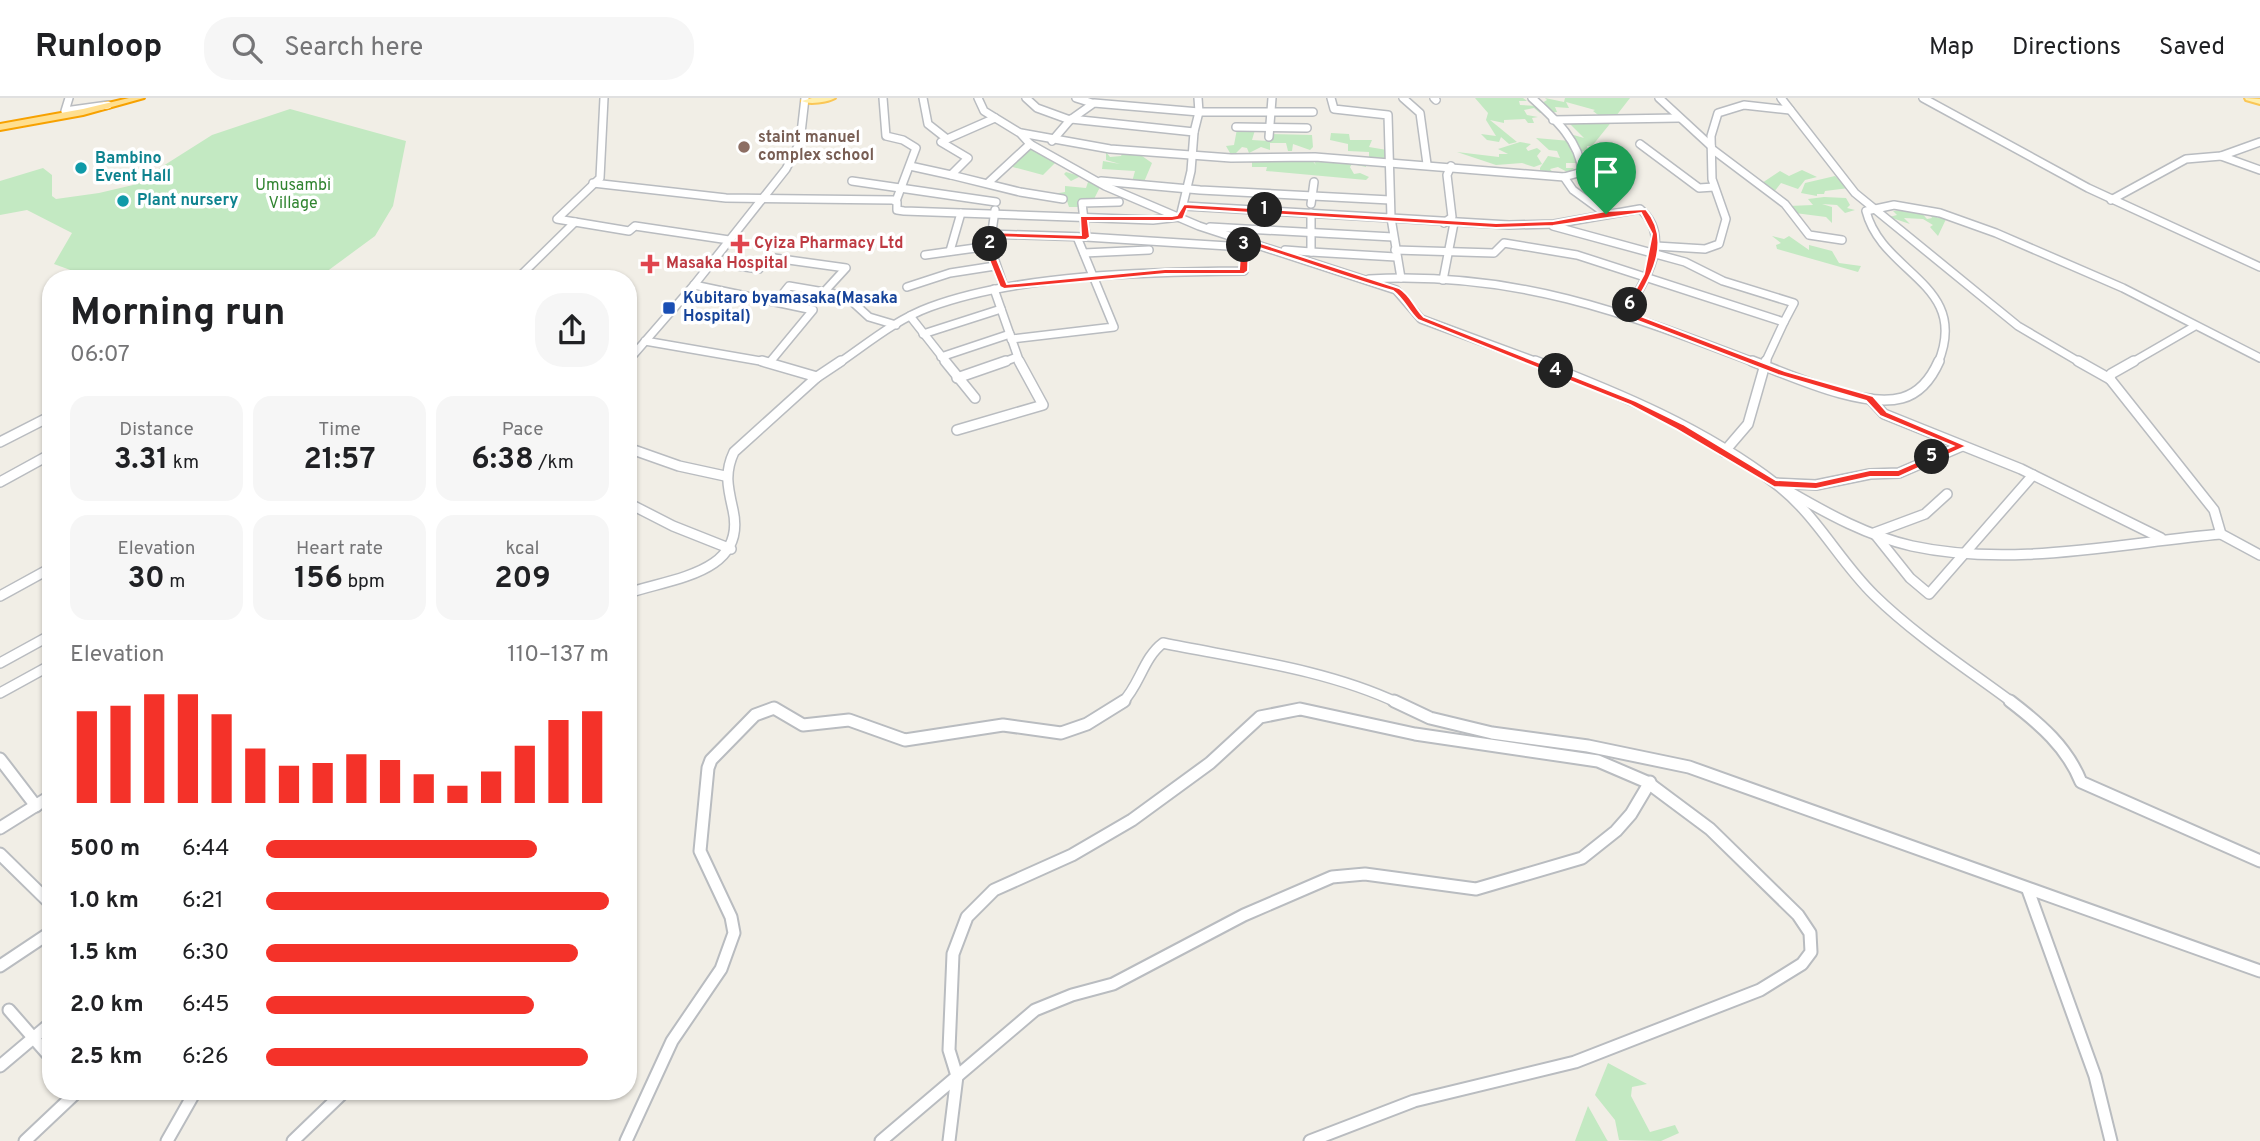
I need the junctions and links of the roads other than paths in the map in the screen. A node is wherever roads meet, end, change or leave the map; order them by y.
1 (69, 98) edge
2 (141, 98) edge
3 (604, 98) edge
4 (831, 98) edge
5 (883, 98) edge
6 (923, 98) edge
7 (978, 98) edge
8 (1026, 98) edge
9 (1076, 98) edge
10 (1198, 98) edge
11 (1272, 98) edge
12 (1331, 98) edge
13 (1403, 98) edge
14 (1532, 98) edge
15 (1659, 98) edge
16 (1781, 98) edge
17 (1923, 98) edge
18 (806, 99) edge
19 (1092, 103) junction
20 (112, 106) junction
21 (1790, 110) junction
22 (1270, 111) junction
23 (1199, 112) junction
24 (1313, 112) dead end
25 (995, 118) junction
26 (1679, 118) junction
27 (1070, 119) junction
28 (1553, 120) junction
29 (0, 125) edge
30 (1236, 127) dead end
31 (1268, 127) junction
32 (1307, 128) dead end
33 (1194, 132) junction
34 (1020, 133) junction
35 (1269, 137) dead end
36 (947, 139) junction
37 (1052, 141) junction
38 (2260, 142) edge
39 (1030, 144) junction
40 (1640, 144) dead end
41 (1711, 148) junction
42 (1190, 155) junction
43 (2221, 156) junction
44 (1388, 163) junction
45 (1427, 164) junction
46 (910, 166) junction
47 (1451, 166) junction
48 (2260, 170) edge
49 (951, 175) junction
50 (1564, 177) junction
51 (1094, 180) junction
52 (852, 181) dead end
53 (989, 182) junction
54 (1314, 182) dead end
55 (593, 183) junction
56 (902, 187) junction
57 (1714, 187) junction
58 (1003, 188) junction
59 (1187, 188) junction
60 (1311, 195) junction
61 (765, 197) junction
62 (1063, 199) dead end
63 (1390, 200) junction
64 (2111, 200) junction
65 (896, 201) junction
66 (996, 202) junction
67 (1119, 202) dead end
68 (1311, 204) dead end
69 (1184, 206) junction
70 (1872, 207) junction
71 (961, 213) junction
72 (1311, 213) junction
73 (1606, 214) junction
74 (994, 216) junction
75 (1180, 217) junction
76 (1083, 218) junction
77 (1391, 218) junction
78 (575, 222) junction
79 (1443, 223) junction
80 (1454, 223) junction
81 (1546, 224) junction
82 (1202, 227) junction
83 (1310, 232) junction
84 (989, 234) junction
85 (1082, 237) junction
86 (1393, 237) junction
87 (729, 240) junction
88 (1842, 240) dead end
89 (1245, 244) junction
90 (990, 246) junction
91 (1656, 246) junction
92 (1274, 249) junction
93 (1149, 250) dead end
94 (950, 251) junction
95 (1450, 251) junction
96 (1311, 252) junction
97 (1084, 253) junction
98 (1396, 254) junction
99 (925, 255) dead end
100 (1653, 256) junction
101 (711, 262) junction
102 (995, 265) junction
103 (2260, 267) edge
104 (526, 270) edge
105 (1647, 277) junction
106 (1401, 278) junction
107 (1094, 280) junction
108 (1360, 280) junction
109 (1443, 280) junction
110 (694, 285) junction
111 (908, 287) dead end
112 (1004, 287) junction
113 (994, 289) junction
114 (824, 292) junction
115 (777, 301) junction
116 (1001, 309) junction
117 (1625, 313) junction
118 (909, 316) junction
119 (1784, 322) junction
120 (896, 325) junction
121 (2195, 326) junction
122 (923, 334) junction
123 (1010, 336) junction
124 (645, 341) junction
125 (637, 350) edge
126 (941, 357) junction
127 (1017, 357) junction
128 (2260, 358) edge
129 (770, 362) junction
130 (1764, 366) junction
131 (817, 377) junction
132 (957, 378) junction
133 (2110, 379) junction
134 (975, 398) dead end
135 (1870, 399) junction
136 (42, 421) edge
137 (957, 430) dead end
138 (0, 442) edge
139 (1962, 446) junction
140 (637, 451) edge
141 (1724, 452) junction
142 (42, 459) edge
143 (2033, 475) junction
144 (725, 476) junction
145 (0, 482) edge
146 (1774, 483) junction
147 (1947, 494) dead end
148 (637, 508) edge
149 (1874, 533) junction
150 (2221, 534) junction
151 (2162, 538) junction
152 (731, 549) junction
153 (1967, 552) junction
154 (2260, 555) edge
155 (42, 573) edge
156 (637, 590) edge
157 (0, 596) edge
158 (42, 640) edge
159 (0, 663) edge
160 (42, 670) edge
161 (0, 693) edge
162 (0, 759) edge
163 (1650, 782) junction
164 (42, 802) edge
165 (36, 806) junction
166 (0, 828) edge
167 (0, 854) edge
168 (2260, 860) edge
169 (2028, 890) junction
170 (42, 895) edge
171 (42, 938) edge
172 (0, 966) edge
173 (2260, 971) edge
174 (9, 1010) dead end
175 (42, 1032) edge
176 (34, 1040) junction
177 (42, 1047) edge
178 (0, 1066) edge
179 (957, 1076) junction
180 (68, 1100) edge
181 (190, 1100) edge
182 (336, 1100) edge
183 (24, 1141) edge
184 (167, 1141) edge
185 (293, 1141) edge
186 (626, 1141) edge
187 (881, 1141) edge
188 (949, 1141) edge
189 (1310, 1141) edge
190 (2111, 1141) edge

1 - 20 street
2 - 20 highway
3 - 55 street
4 - 18 main road
5 - 46 street
6 - 36 street
7 - 25 street
8 - 27 street
9 - 19 street
10 - 23 street
11 - 22 street
12 - 44 street
13 - 45 street
14 - 28 street
15 - 26 street
16 - 21 street
17 - 64 street
18 - 61 street
19 - 23 street
19 - 27 street
20 - 29 highway
21 - 41 street
21 - 70 street
22 - 23 street
22 - 24 street
22 - 31 street
23 - 33 street
25 - 34 street
25 - 36 street
26 - 28 street
26 - 41 street
27 - 33 street
27 - 37 street
28 - 50 street
30 - 31 street
31 - 32 street
31 - 35 street
33 - 42 street
34 - 37 street
34 - 39 street
36 - 49 street
37 - 42 street
38 - 43 street
39 - 51 street
39 - 53 street
40 - 57 street
41 - 57 street
41 - 88 street
42 - 44 street
42 - 59 street
43 - 48 street
43 - 64 street
44 - 45 street
44 - 63 street
45 - 47 street
46 - 49 street
46 - 56 street
47 - 50 street
47 - 79 street
49 - 53 street
50 - 73 street
51 - 59 street
51 - 75 street
52 - 56 street
53 - 58 street
54 - 60 street
55 - 61 street
55 - 78 street
56 - 65 street
56 - 66 street
57 - 91 street
58 - 62 street
58 - 66 street
59 - 60 street
59 - 69 street
60 - 63 street
60 - 68 street
61 - 65 street
61 - 87 street
63 - 77 street
64 - 103 street
65 - 71 street
66 - 74 street
67 - 76 street
69 - 72 street
69 - 75 street
70 - 121 street
70 - 133 street
70 - 135 street
71 - 74 street
71 - 94 street
72 - 77 street
72 - 83 street
73 - 81 street
73 - 91 street
74 - 76 street
74 - 84 street
75 - 76 street
75 - 82 street
76 - 85 street
77 - 79 street
77 - 86 street
78 - 87 street
78 - 104 street
79 - 80 street
80 - 81 street
80 - 95 street
81 - 100 street
82 - 83 street
82 - 89 street
83 - 86 street
83 - 96 street
84 - 85 street
84 - 90 street
85 - 89 street
85 - 97 street
86 - 98 street
87 - 101 street
89 - 92 street
89 - 107 street
90 - 94 street
90 - 102 street
91 - 100 street
92 - 96 street
92 - 108 street
93 - 97 street
94 - 99 street
95 - 98 street
95 - 105 street
95 - 109 street
96 - 98 street
97 - 107 street
98 - 106 street
100 - 105 street
100 - 119 street
101 - 110 street
101 - 114 street
102 - 111 street
102 - 112 street
105 - 117 street
105 - 119 street
106 - 108 street
106 - 109 street
107 - 112 street
107 - 123 street
108 - 141 street
109 - 117 street
110 - 115 street
110 - 124 street
112 - 113 street
113 - 116 street
113 - 118 street
114 - 115 street
114 - 120 street
115 - 129 street
116 - 122 street
116 - 123 street
117 - 130 street
118 - 120 street
118 - 122 street
119 - 130 street
120 - 131 street
121 - 128 street
121 - 133 street
122 - 126 street
123 - 126 street
123 - 127 street
124 - 125 street
124 - 129 street
126 - 132 street
127 - 132 street
127 - 137 street
129 - 131 street
130 - 135 street
130 - 141 street
131 - 144 street
132 - 134 street
133 - 150 street
135 - 139 street
136 - 138 street
139 - 143 street
139 - 146 street
140 - 144 street
141 - 146 street
142 - 145 street
143 - 151 street
143 - 153 street
144 - 152 street
146 - 149 street
146 - 168 street
147 - 149 street
148 - 152 street
149 - 153 street
149 - 153 street
150 - 151 street
150 - 154 street
151 - 153 street
152 - 156 street
155 - 157 street
158 - 159 street
160 - 161 street
162 - 165 street
163 - 179 street
163 - 179 street
163 - 189 street
164 - 165 street
165 - 166 street
167 - 170 street
169 - 173 street
169 - 186 street
169 - 190 street
171 - 172 street
174 - 176 street
175 - 176 street
176 - 177 street
176 - 178 street
179 - 187 street
179 - 188 street
180 - 183 street
181 - 184 street
182 - 185 street

